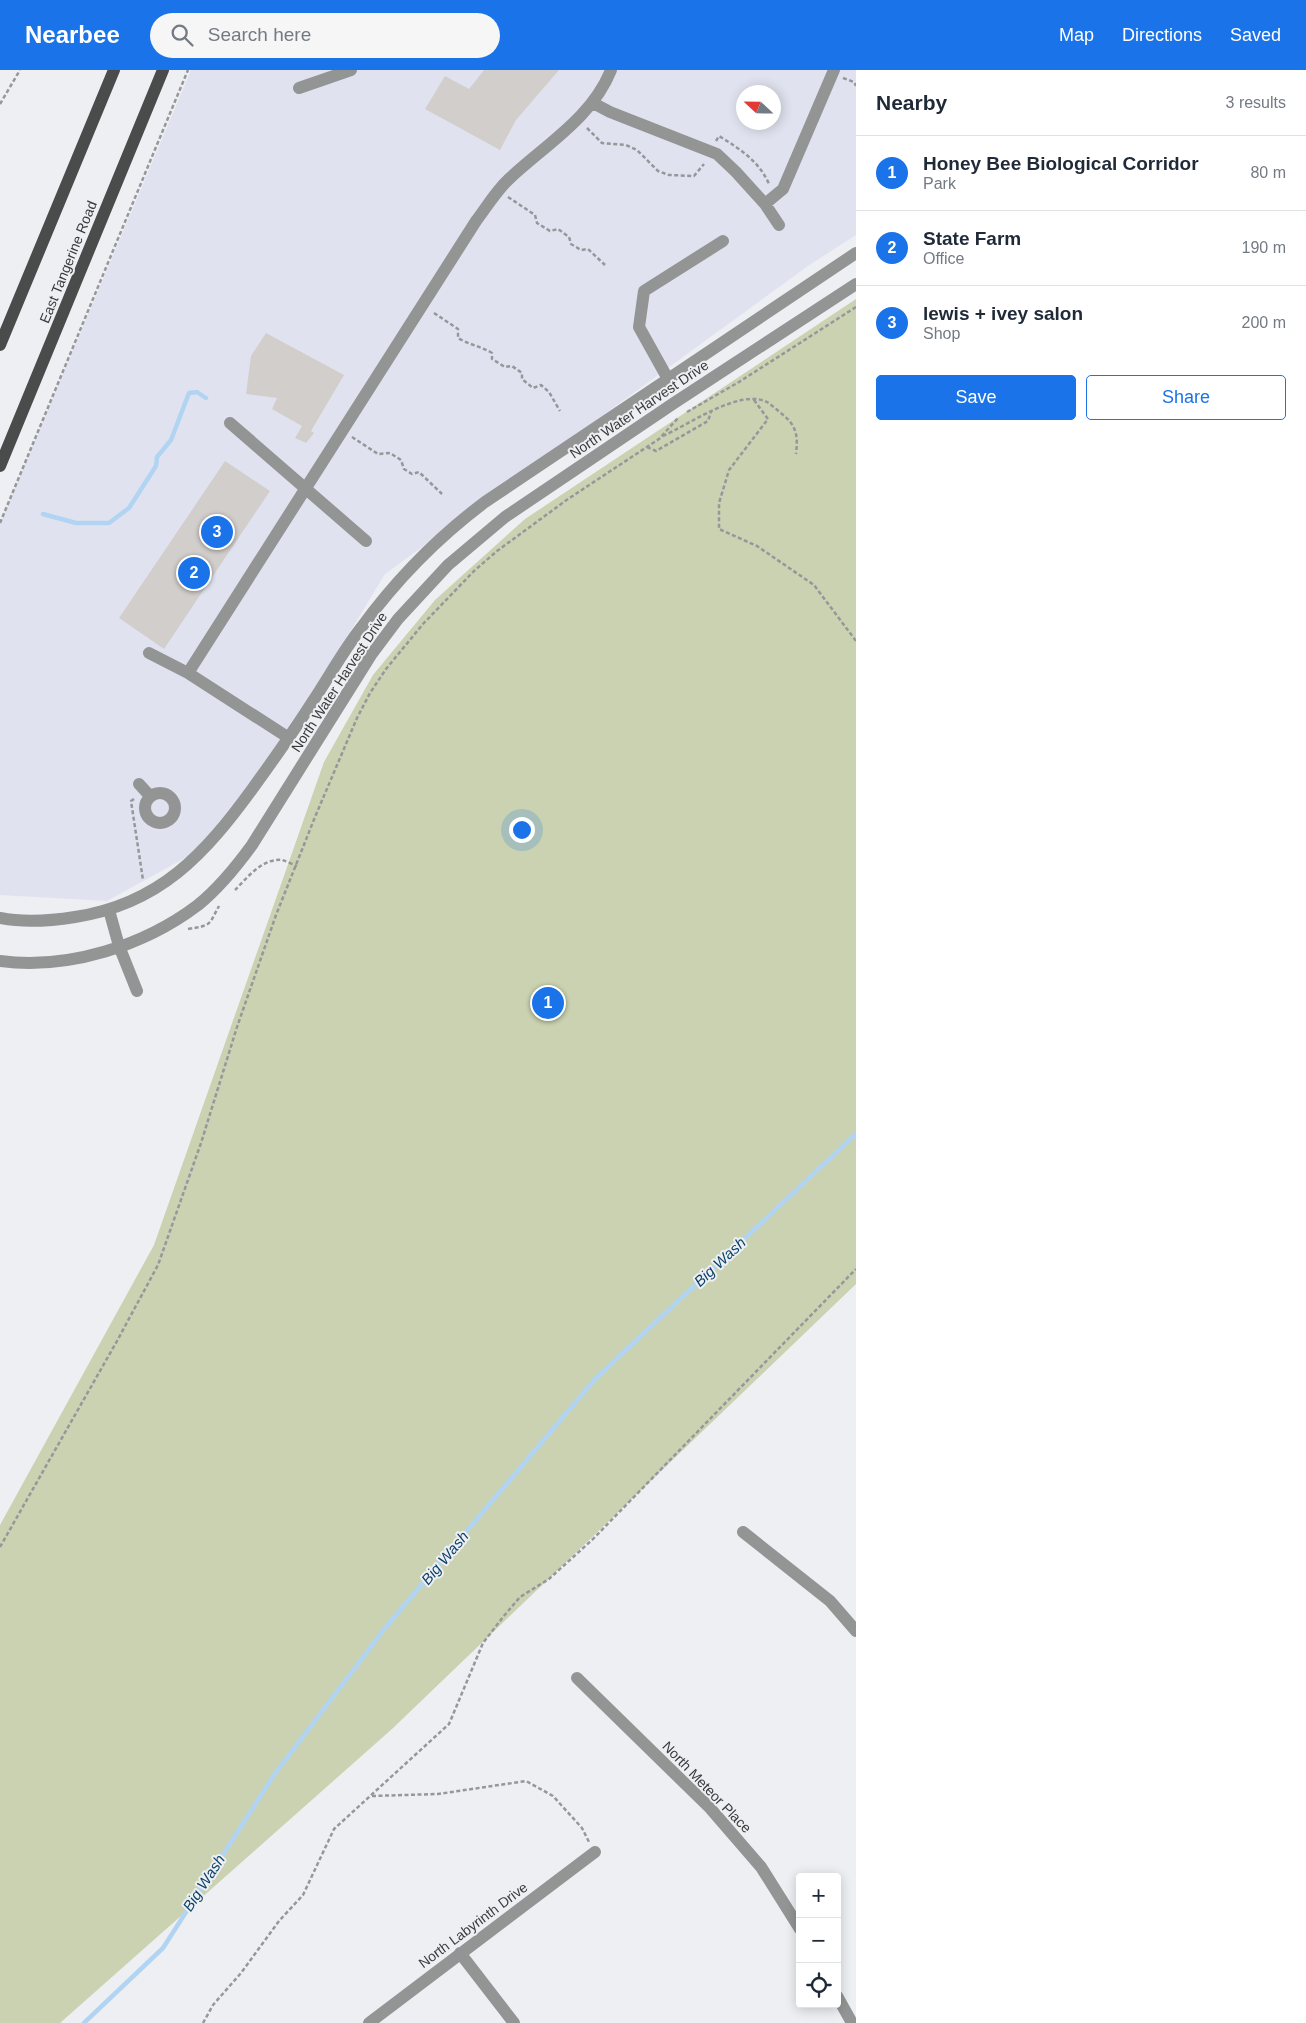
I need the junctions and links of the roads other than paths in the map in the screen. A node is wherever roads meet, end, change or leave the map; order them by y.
1 (114, 70) edge
2 (164, 70) edge
3 (351, 70) edge
4 (611, 70) edge
5 (834, 70) edge
6 (300, 88) dead end
7 (593, 103) junction
8 (765, 204) junction
9 (780, 226) dead end
10 (724, 241) dead end
11 (856, 253) edge
12 (856, 284) edge
13 (0, 344) edge
14 (668, 379) junction
15 (230, 423) dead end
16 (0, 466) edge
17 (305, 488) junction
18 (366, 541) dead end
19 (149, 653) dead end
20 (188, 673) junction
21 (289, 738) junction
22 (109, 910) junction
23 (0, 918) edge
24 (120, 946) junction
25 (0, 961) edge
26 (138, 991) dead end
27 (743, 1532) dead end
28 (856, 1631) edge
29 (577, 1678) dead end
30 (595, 1852) road end
31 (796, 1923) edge
32 (460, 1953) junction
33 (841, 2003) edge
34 (369, 2023) edge
35 (514, 2023) edge
36 (852, 2023) edge

1 - 13 main road
2 - 16 main road, East Tangerine Road
3 - 6 street
4 - 7 street
5 - 8 street
7 - 8 street
7 - 17 street
8 - 9 street
10 - 14 street
11 - 14 street, North Water Harvest Drive
12 - 24 street, North Water Harvest Drive
14 - 21 street, North Water Harvest Drive
15 - 17 street
17 - 18 street
17 - 20 street
19 - 20 street
20 - 21 street
21 - 22 street, North Water Harvest Drive
22 - 23 street, North Water Harvest Drive
22 - 24 street
24 - 25 street, North Water Harvest Drive
24 - 26 street
27 - 28 street
29 - 31 street, North Meteor Place
30 - 32 street, North Labyrinth Drive
32 - 34 street, North Labyrinth Drive
32 - 35 street
33 - 36 street

